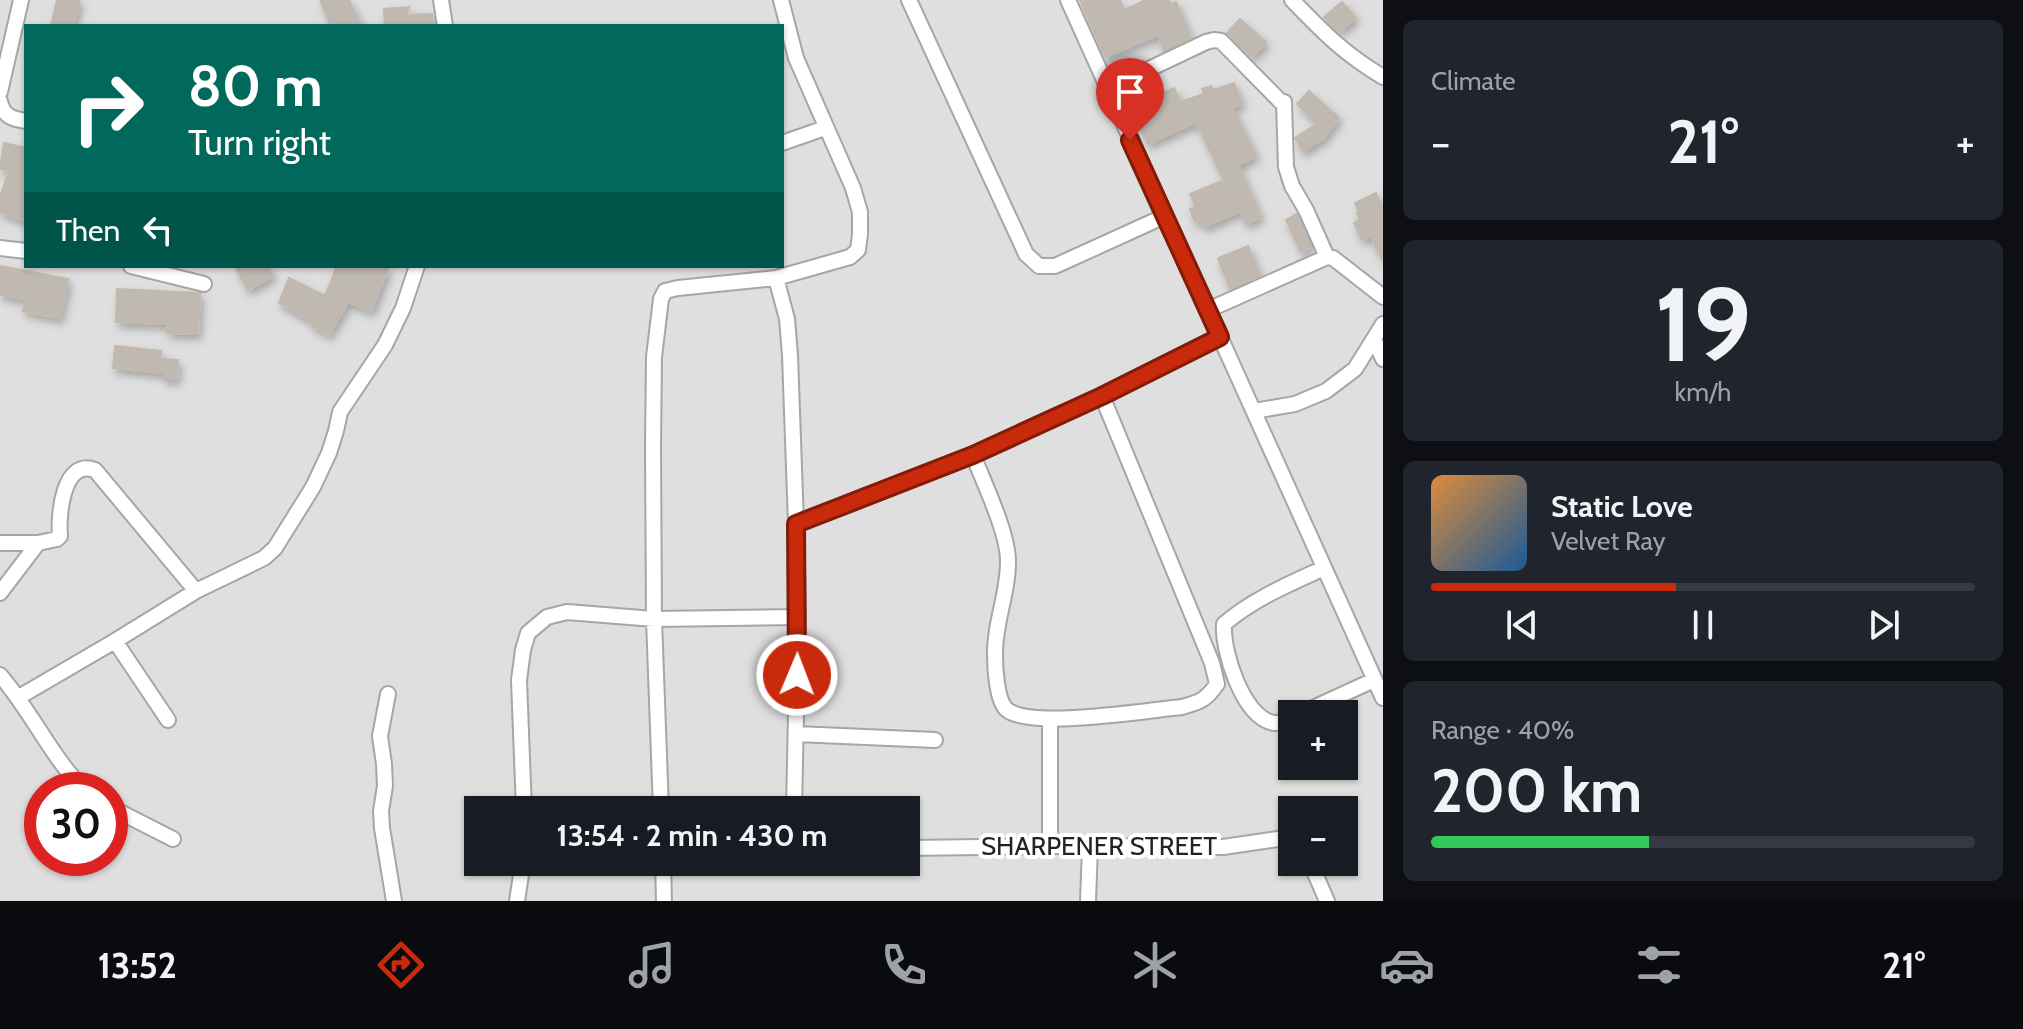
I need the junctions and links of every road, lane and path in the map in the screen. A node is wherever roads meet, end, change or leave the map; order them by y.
1 (21, 0) edge
2 (441, 0) edge
3 (781, 0) edge
4 (909, 0) edge
5 (1068, 0) edge
6 (1292, 0) edge
7 (445, 24) edge
8 (1383, 77) edge
9 (1107, 89) junction
10 (0, 92) edge
11 (0, 101) edge
12 (24, 121) edge
13 (825, 128) junction
14 (784, 142) edge
15 (1165, 216) junction
16 (0, 248) edge
17 (24, 251) edge
18 (1327, 257) junction
19 (139, 268) edge
20 (416, 268) edge
21 (776, 278) junction
22 (204, 284) dead end
23 (1383, 297) edge
24 (1208, 310) junction
25 (1383, 324) edge
26 (1220, 337) junction
27 (1374, 339) junction
28 (1383, 359) edge
29 (1102, 396) junction
30 (1254, 411) junction
31 (973, 455) junction
32 (796, 524) junction
33 (0, 543) edge
34 (38, 543) junction
35 (1324, 568) junction
36 (196, 591) junction
37 (0, 593) edge
38 (798, 617) junction
39 (654, 619) junction
40 (115, 641) junction
41 (0, 675) edge
42 (1374, 680) junction
43 (388, 694) dead end
44 (19, 697) junction
45 (1383, 698) edge
46 (1330, 700) edge
47 (168, 720) dead end
48 (1050, 720) junction
49 (1278, 723) edge
50 (796, 734) junction
51 (935, 740) dead end
52 (67, 772) edge
53 (523, 796) edge
54 (660, 796) edge
55 (794, 796) edge
56 (128, 816) edge
57 (173, 839) dead end
58 (1278, 839) edge
59 (1050, 846) junction
60 (1090, 847) junction
61 (920, 848) edge
62 (521, 876) edge
63 (663, 876) edge
64 (1316, 876) edge
65 (394, 901) edge
66 (517, 901) edge
67 (664, 901) edge
68 (1088, 901) edge
69 (1327, 901) edge

1 - 10 street
2 - 7 street
3 - 13 street
4 - 15 street
5 - 9 street
6 - 8 street
9 - 15 street
9 - 18 street
11 - 12 street
13 - 14 street
13 - 21 street
15 - 24 street
16 - 17 street
18 - 23 street
18 - 24 street
19 - 22 street
20 - 36 street
21 - 32 street
21 - 39 street
24 - 26 street
25 - 27 street
26 - 29 street
26 - 30 street
27 - 28 street
27 - 30 street
29 - 31 street
29 - 48 street
30 - 35 street
31 - 32 street
31 - 48 street
32 - 38 street
33 - 34 street
34 - 36 street
34 - 37 street
35 - 42 street
35 - 49 street
36 - 40 street
38 - 39 street
38 - 50 street
39 - 53 street
39 - 54 street
40 - 44 street
40 - 47 street
41 - 44 street
42 - 45 street
42 - 46 street
43 - 65 street
44 - 52 street
48 - 59 street
50 - 51 street
50 - 55 street
56 - 57 street
58 - 60 street, SHARPENER STREET
59 - 60 street, SHARPENER STREET
59 - 61 street, SHARPENER STREET
60 - 68 street
62 - 66 street
63 - 67 street
64 - 69 street

